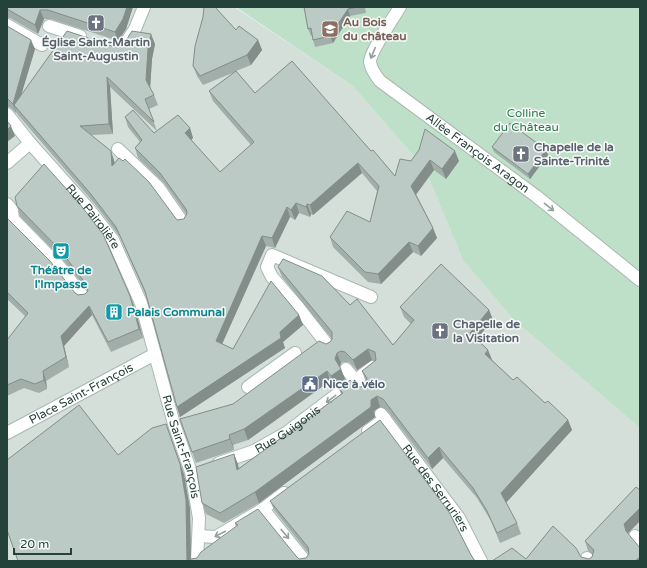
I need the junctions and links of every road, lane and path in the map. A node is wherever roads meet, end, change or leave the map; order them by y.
1 (144, 7) edge
2 (400, 7) edge
3 (7, 25) edge
4 (49, 26) edge
5 (92, 40) edge
6 (42, 45) dead end
7 (118, 49) edge
8 (7, 114) edge
9 (30, 143) junction
10 (118, 149) dead end
11 (7, 163) edge
12 (7, 204) edge
13 (183, 223) edge
14 (640, 280) edge
15 (371, 297) dead end
16 (84, 298) edge
17 (151, 336) joint
18 (329, 347) edge
19 (295, 353) dead end
20 (155, 354) junction
21 (373, 367) edge
22 (346, 369) edge
23 (360, 386) junction
24 (248, 387) dead end
25 (7, 433) edge
26 (359, 438) edge
27 (199, 469) junction
28 (295, 485) edge
29 (263, 509) junction
30 (199, 536) junction
31 (198, 560) edge
32 (305, 561) edge
33 (481, 561) edge

1 - 7 street
2 -> 14 street, Allée François Aragon
3 - 6 street
4 - 5 street
8 - 9 street, Rue Pairolière
9 - 11 street
9 - 17 street, Rue Pairolière
10 - 13 street
12 - 16 street
15 - 18 street
17 - 20 street, Rue Saint-François
19 - 24 street
20 - 25 street, Place Saint-François
20 - 27 street, Rue Saint-François
21 - 23 street, Rue Guigonis
22 - 23 street
23 -> 27 street, Rue Guigonis
26 - 33 street, Rue des Serruriers
27 - 30 street, Rue Saint-François
28 - 29 street
29 -> 30 street
29 -> 32 street
30 - 31 street, Rue Saint-François

